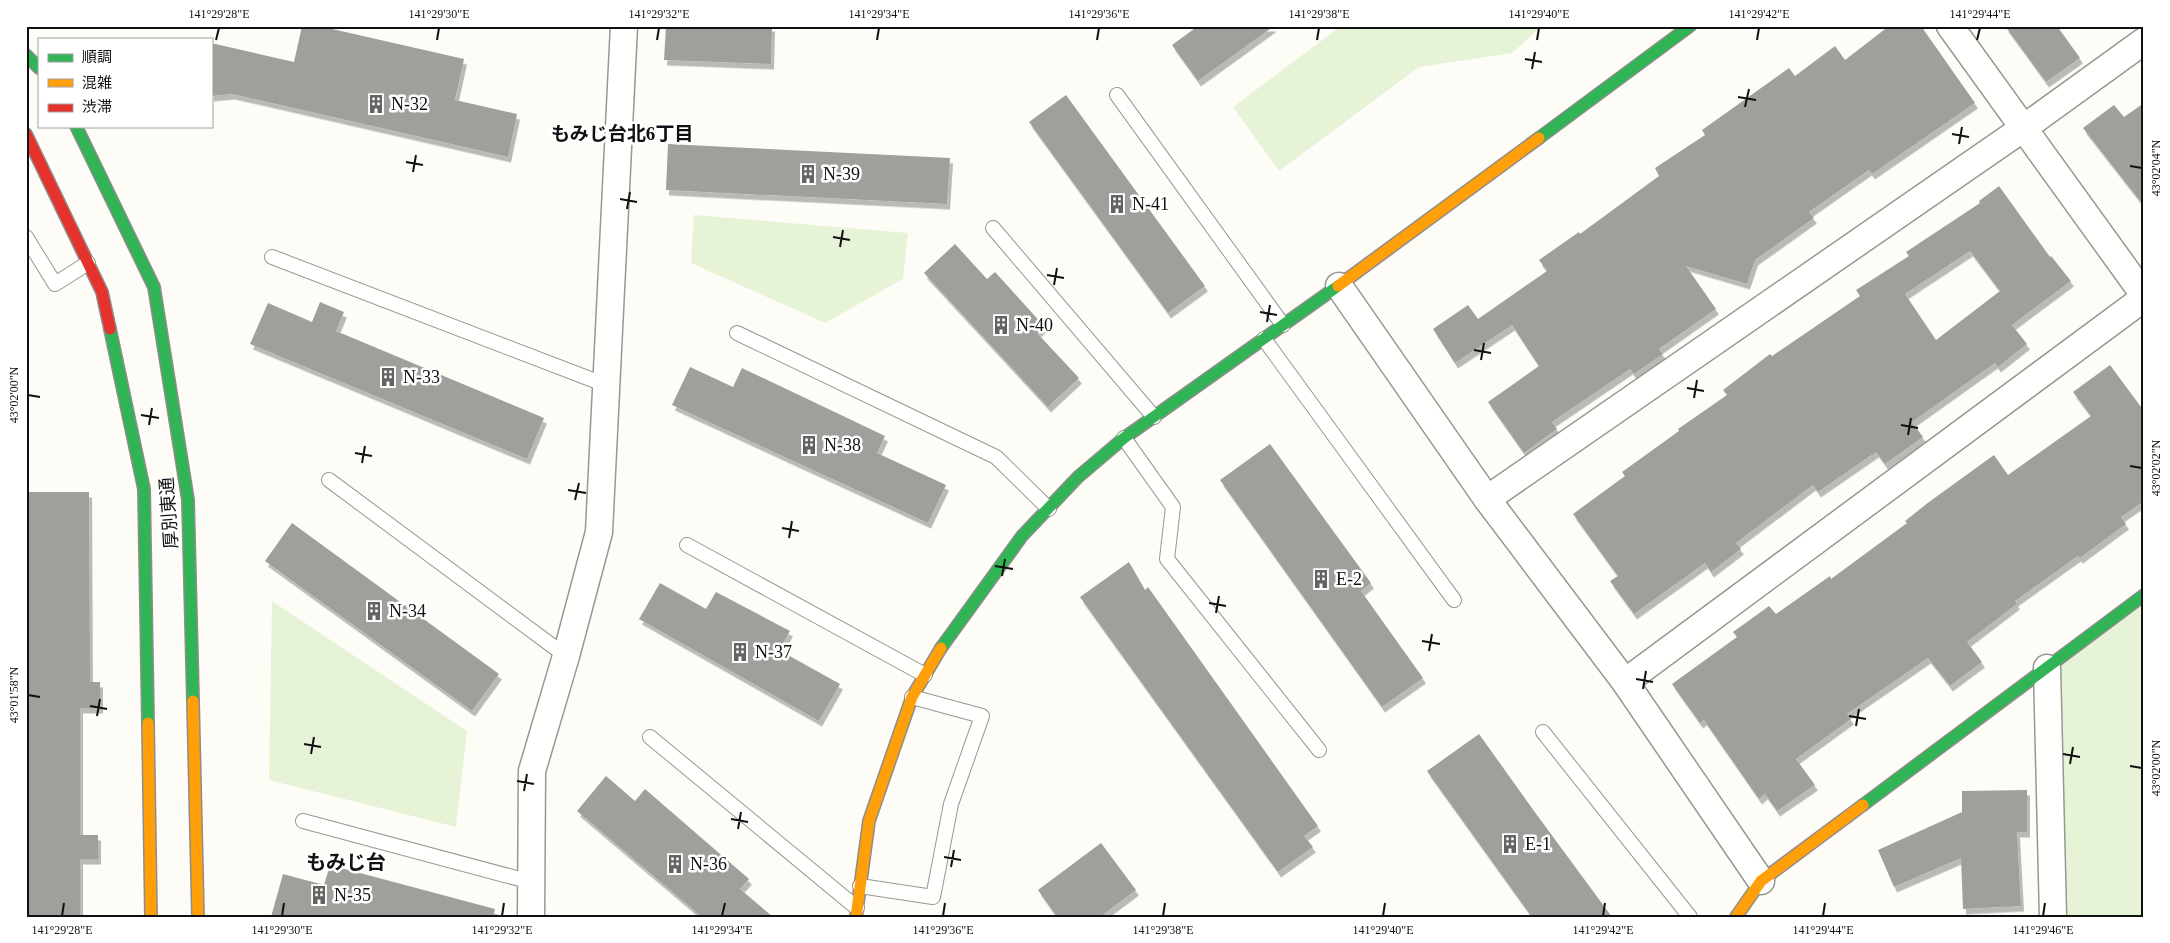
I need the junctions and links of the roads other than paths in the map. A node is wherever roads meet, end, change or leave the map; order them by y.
1 (624, 26) edge
2 (1690, 26) edge
3 (1950, 26) edge
4 (2144, 41) edge
5 (26, 55) edge
6 (38, 67) edge
7 (1117, 95) dead end
8 (2025, 127) junction
9 (77, 128) edge
10 (26, 134) edge
11 (993, 228) dead end
12 (26, 237) edge
13 (272, 257) dead end
14 (88, 263) junction
15 (1339, 286) junction
16 (2144, 297) edge
17 (1283, 325) junction
18 (736, 333) dead end
19 (1264, 339) junction
20 (606, 385) junction
21 (1154, 417) junction
22 (1124, 438) junction
23 (329, 480) dead end
24 (1487, 499) junction
25 (1049, 509) junction
26 (687, 545) dead end
27 (2144, 595) edge
28 (1454, 600) dead end
29 (566, 656) junction
30 (2047, 668) junction
31 (925, 675) junction
32 (1625, 682) junction
33 (912, 697) junction
34 (1543, 732) dead end
35 (650, 737) dead end
36 (1319, 750) dead end
37 (303, 821) dead end
38 (1762, 881) junction
39 (531, 882) junction
40 (860, 886) junction
41 (856, 912) edge
42 (152, 917) edge
43 (198, 917) edge
44 (530, 917) edge
45 (1690, 917) edge
46 (1736, 917) edge
47 (2053, 917) edge

1 - 20 street
2 - 15 street
3 - 8 street
4 - 8 street
5 - 6 street
7 - 17 lane
8 - 16 street
8 - 24 street
9 - 43 street, 厚別東通
10 - 14 street, 厚別東通
11 - 21 lane
12 - 14 lane
13 - 20 lane
14 - 42 street, 厚別東通
15 - 17 street
15 - 24 street
16 - 32 street
17 - 19 street
18 - 25 lane
19 - 21 street
19 - 28 lane
20 - 29 street
21 - 22 street
22 - 25 street
22 - 36 lane
23 - 29 lane
24 - 32 street
25 - 31 street
26 - 31 lane
27 - 30 street
29 - 39 street
30 - 38 street
30 - 47 street
31 - 33 street
32 - 38 street
33 - 40 street
33 - 40 lane
34 - 45 lane
35 - 41 lane
37 - 39 lane
38 - 46 street
39 - 44 street
40 - 41 street

